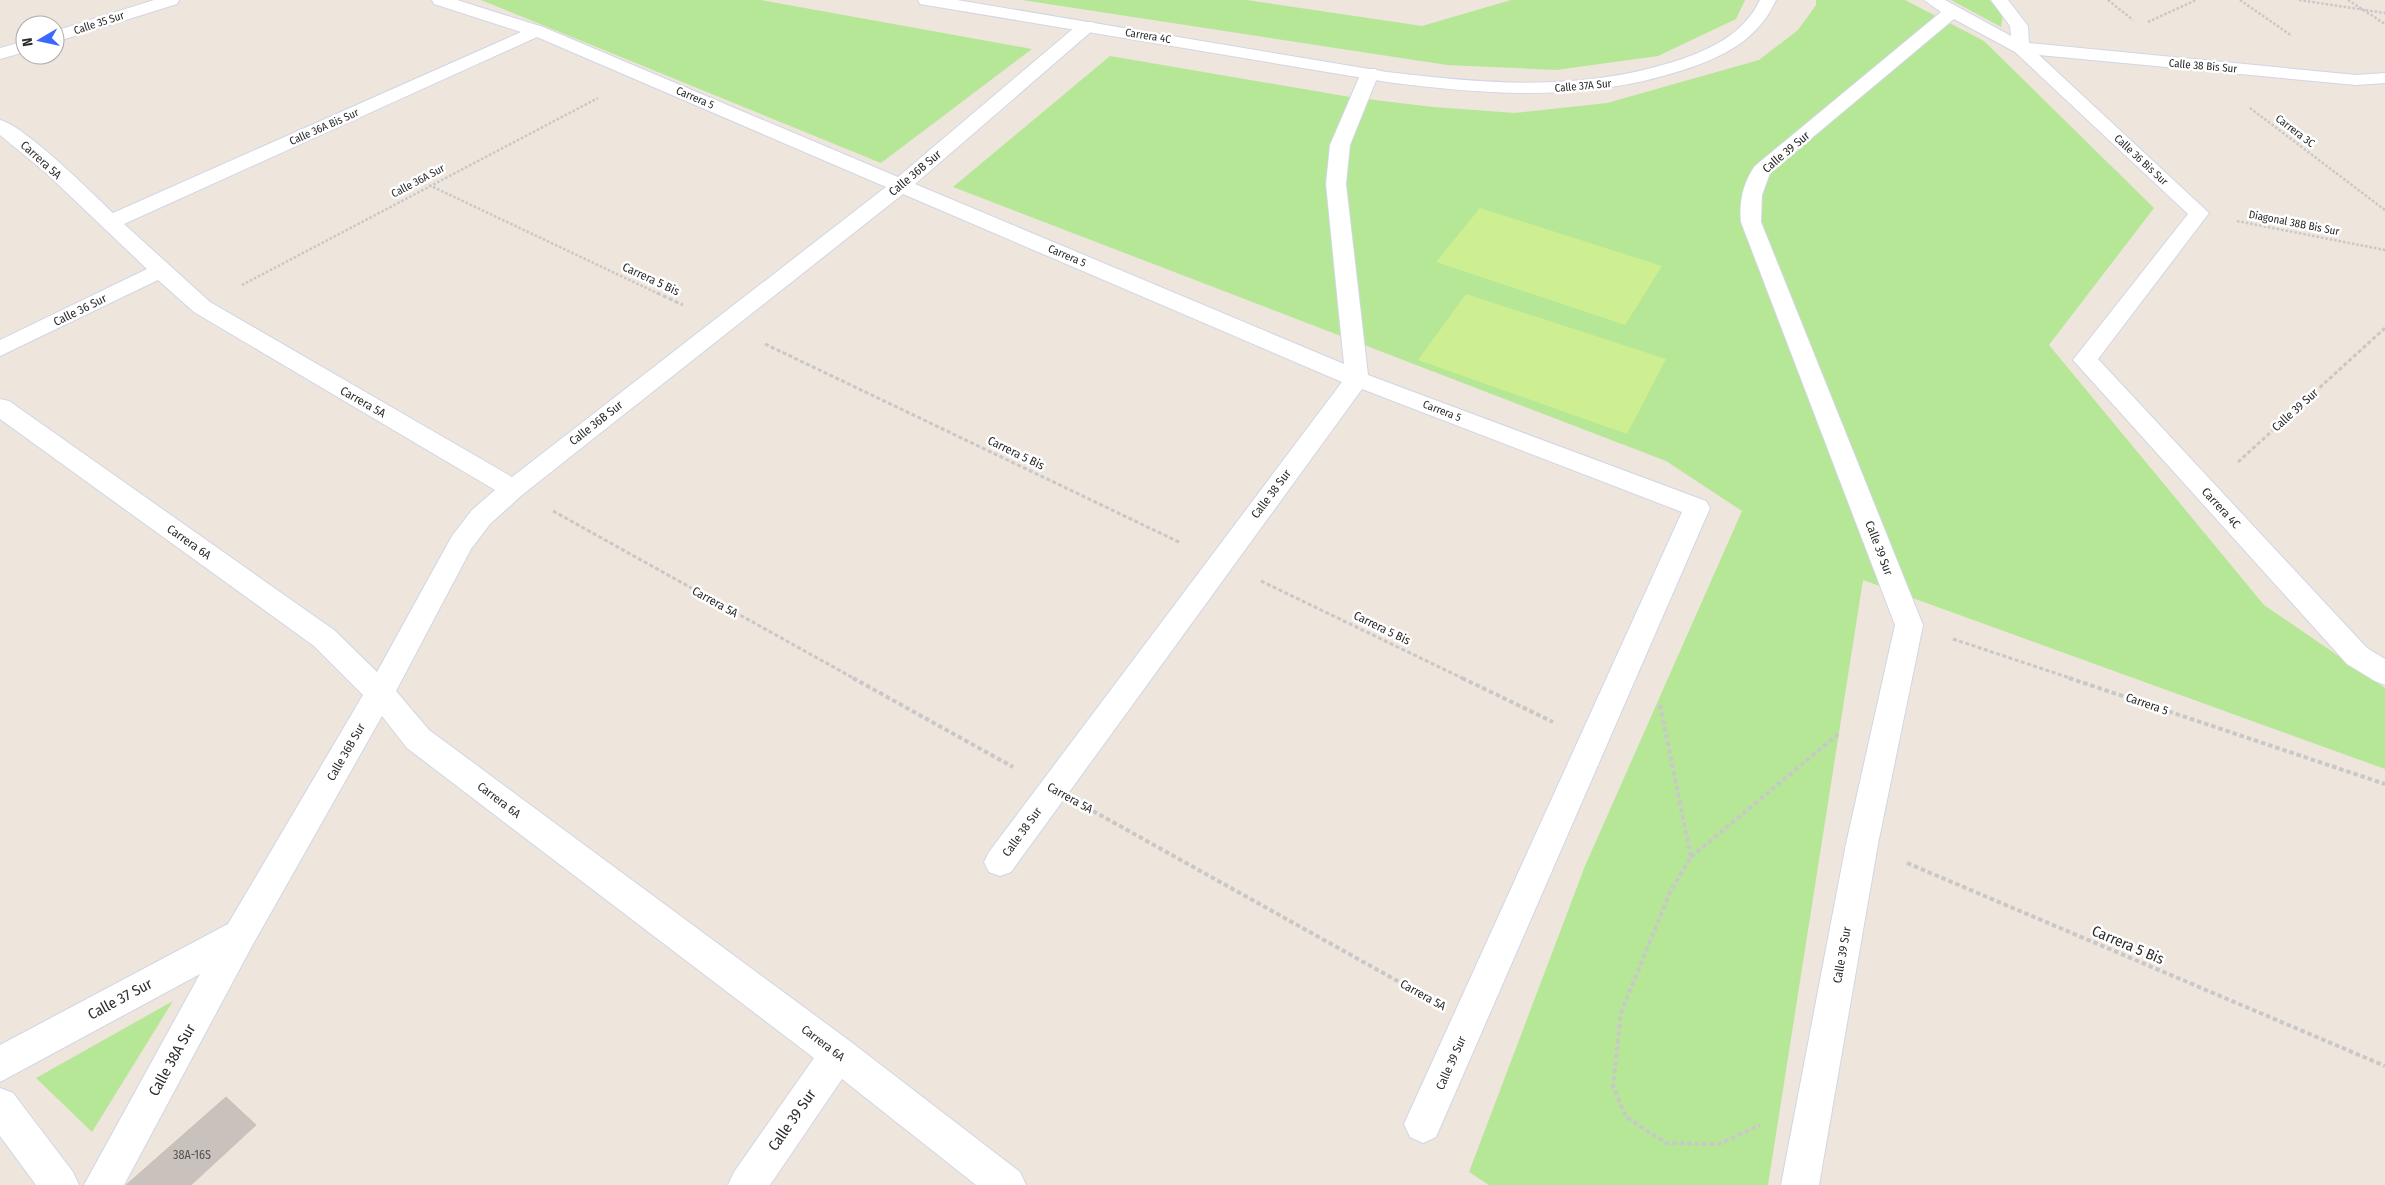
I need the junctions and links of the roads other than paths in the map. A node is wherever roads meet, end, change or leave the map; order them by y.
1 (171, 0) edge
2 (440, 0) edge
3 (926, 0) edge
4 (1768, 0) edge
5 (1932, 0) edge
6 (1999, 0) edge
7 (1953, 11) junction
8 (1087, 26) junction
9 (537, 32) junction
10 (65, 34) edge
11 (2021, 48) junction
12 (15, 49) edge
13 (0, 54) edge
14 (1370, 73) junction
15 (2385, 78) edge
16 (0, 126) edge
17 (23, 143) junction
18 (0, 150) edge
19 (900, 186) junction
20 (111, 222) junction
21 (159, 271) junction
22 (0, 349) edge
23 (2085, 360) joint
24 (1357, 378) junction
25 (0, 407) edge
26 (512, 489) junction
27 (1697, 508) joint
28 (2357, 656) junction
29 (2385, 662) edge
30 (2385, 673) edge
31 (380, 693) junction
32 (1000, 862) dead end
33 (240, 935) junction
34 (838, 1054) junction
35 (0, 1064) edge
36 (0, 1106) edge
37 (1424, 1124) dead end
38 (1808, 1182) edge
39 (60, 1185) edge
40 (103, 1185) edge
41 (747, 1185) edge
42 (1007, 1185) edge

1 - 10 street, Calle 35 Sur
2 - 9 street, Carrera 5
3 - 8 street, Carrera 4C
4 - 14 street, Calle 37A Sur
5 - 7 street, Calle 36 Bis Sur
6 - 11 street
7 - 11 street, Calle 36 Bis Sur
7 - 38 street, Calle 39 Sur
8 - 14 street, Carrera 4C
8 - 19 street, Calle 36B Sur
9 - 19 street, Carrera 5
9 - 20 street, Calle 36A Bis Sur
11 - 15 street, Calle 38 Bis Sur
11 - 23 street, Calle 36 Bis Sur
12 - 13 street
14 - 24 street
16 - 17 street, Carrera 5A
17 - 18 street
17 - 20 street, Carrera 5A
19 - 24 street, Carrera 5
19 - 26 street, Calle 36B Sur
20 - 21 street, Carrera 5A
21 - 22 street, Calle 36 Sur
21 - 26 street, Carrera 5A
23 - 28 street, Carrera 4C
24 - 27 street, Carrera 5
24 - 32 street, Calle 38 Sur
25 - 31 street, Carrera 6A
26 - 31 street, Calle 36B Sur
27 - 37 street, Calle 39 Sur
28 - 29 street
28 - 30 street, Carrera 4C
31 - 33 street, Calle 36B Sur
31 - 34 street, Carrera 6A
33 - 35 street, Calle 37 Sur
33 - 40 street, Calle 38A Sur
34 - 41 street, Calle 39 Sur
34 - 42 street, Carrera 6A
36 - 39 street

